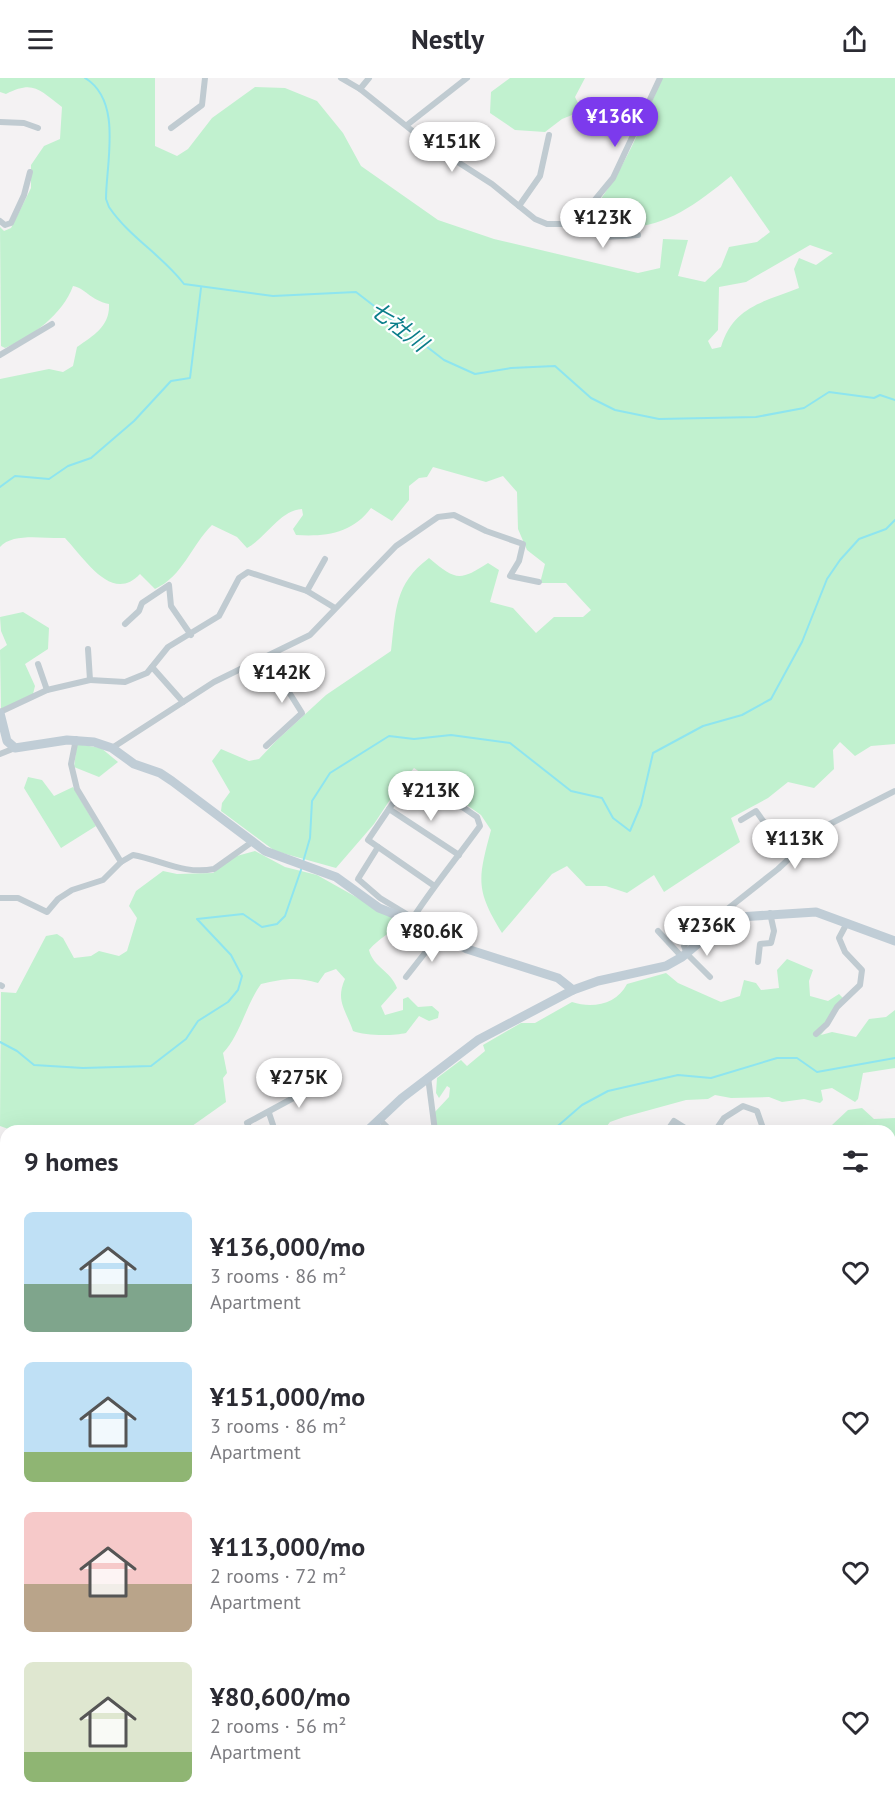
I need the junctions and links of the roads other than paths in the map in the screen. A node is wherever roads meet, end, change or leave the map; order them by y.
1 (205, 78) edge
2 (341, 78) edge
3 (369, 78) edge
4 (467, 78) edge
5 (660, 78) edge
6 (360, 89) junction
7 (0, 122) edge
8 (407, 124) junction
9 (38, 128) dead end
10 (171, 128) dead end
11 (549, 135) dead end
12 (30, 171) dead end
13 (519, 206) junction
14 (0, 221) edge
15 (575, 224) junction
16 (638, 236) dead end
17 (52, 324) dead end
18 (0, 355) edge
19 (325, 558) dead end
20 (539, 582) dead end
21 (307, 591) junction
22 (335, 608) junction
23 (125, 624) dead end
24 (191, 634) junction
25 (88, 649) dead end
26 (267, 657) junction
27 (38, 664) dead end
28 (152, 667) junction
29 (90, 680) junction
30 (47, 690) junction
31 (183, 702) junction
32 (0, 712) edge
33 (76, 740) junction
34 (266, 746) dead end
35 (15, 748) junction
36 (112, 748) junction
37 (0, 754) edge
38 (895, 791) edge
39 (389, 810) junction
40 (741, 820) dead end
41 (252, 842) junction
42 (378, 847) junction
43 (459, 855) junction
44 (790, 858) junction
45 (122, 862) junction
46 (433, 885) junction
47 (0, 898) edge
48 (770, 913) junction
49 (412, 919) junction
50 (847, 923) junction
51 (658, 931) dead end
52 (439, 935) junction
53 (895, 941) edge
54 (684, 956) junction
55 (758, 962) dead end
56 (406, 977) dead end
57 (710, 977) dead end
58 (573, 990) junction
59 (816, 1034) dead end
60 (292, 1075) dead end
61 (428, 1077) junction
62 (269, 1113) junction
63 (379, 1119) junction
64 (248, 1125) edge
65 (272, 1125) edge
66 (373, 1125) edge
67 (386, 1125) edge
68 (434, 1125) edge
69 (719, 1125) edge
70 (762, 1125) edge

1 - 10 street
2 - 6 street
3 - 6 street
4 - 8 street
5 - 15 street
6 - 8 street
7 - 9 street
8 - 13 street
11 - 13 street
12 - 14 street
13 - 15 street
15 - 16 street
17 - 18 street
19 - 21 street
20 - 22 street
21 - 22 street
21 - 24 street
22 - 26 street
23 - 24 street
24 - 28 street
25 - 29 street
26 - 31 street
26 - 34 street
27 - 30 street
28 - 29 street
28 - 31 street
29 - 30 street
30 - 32 street
31 - 36 street
32 - 35 street
33 - 35 street
33 - 36 street
33 - 45 street
35 - 37 street
36 - 41 street
38 - 44 street
39 - 42 street
39 - 43 street
39 - 43 street
40 - 44 street
41 - 45 street
41 - 49 street
42 - 46 street
42 - 49 street
43 - 46 street
44 - 54 street
45 - 47 street
46 - 49 street
48 - 50 street
48 - 54 street
48 - 55 street
49 - 52 street
50 - 53 street
50 - 59 street
51 - 54 street
52 - 56 street
52 - 58 street
54 - 57 street
54 - 58 street
58 - 61 street
60 - 62 street
61 - 63 street
61 - 68 street
62 - 64 street
62 - 65 street
63 - 66 street
63 - 67 street
69 - 70 street

